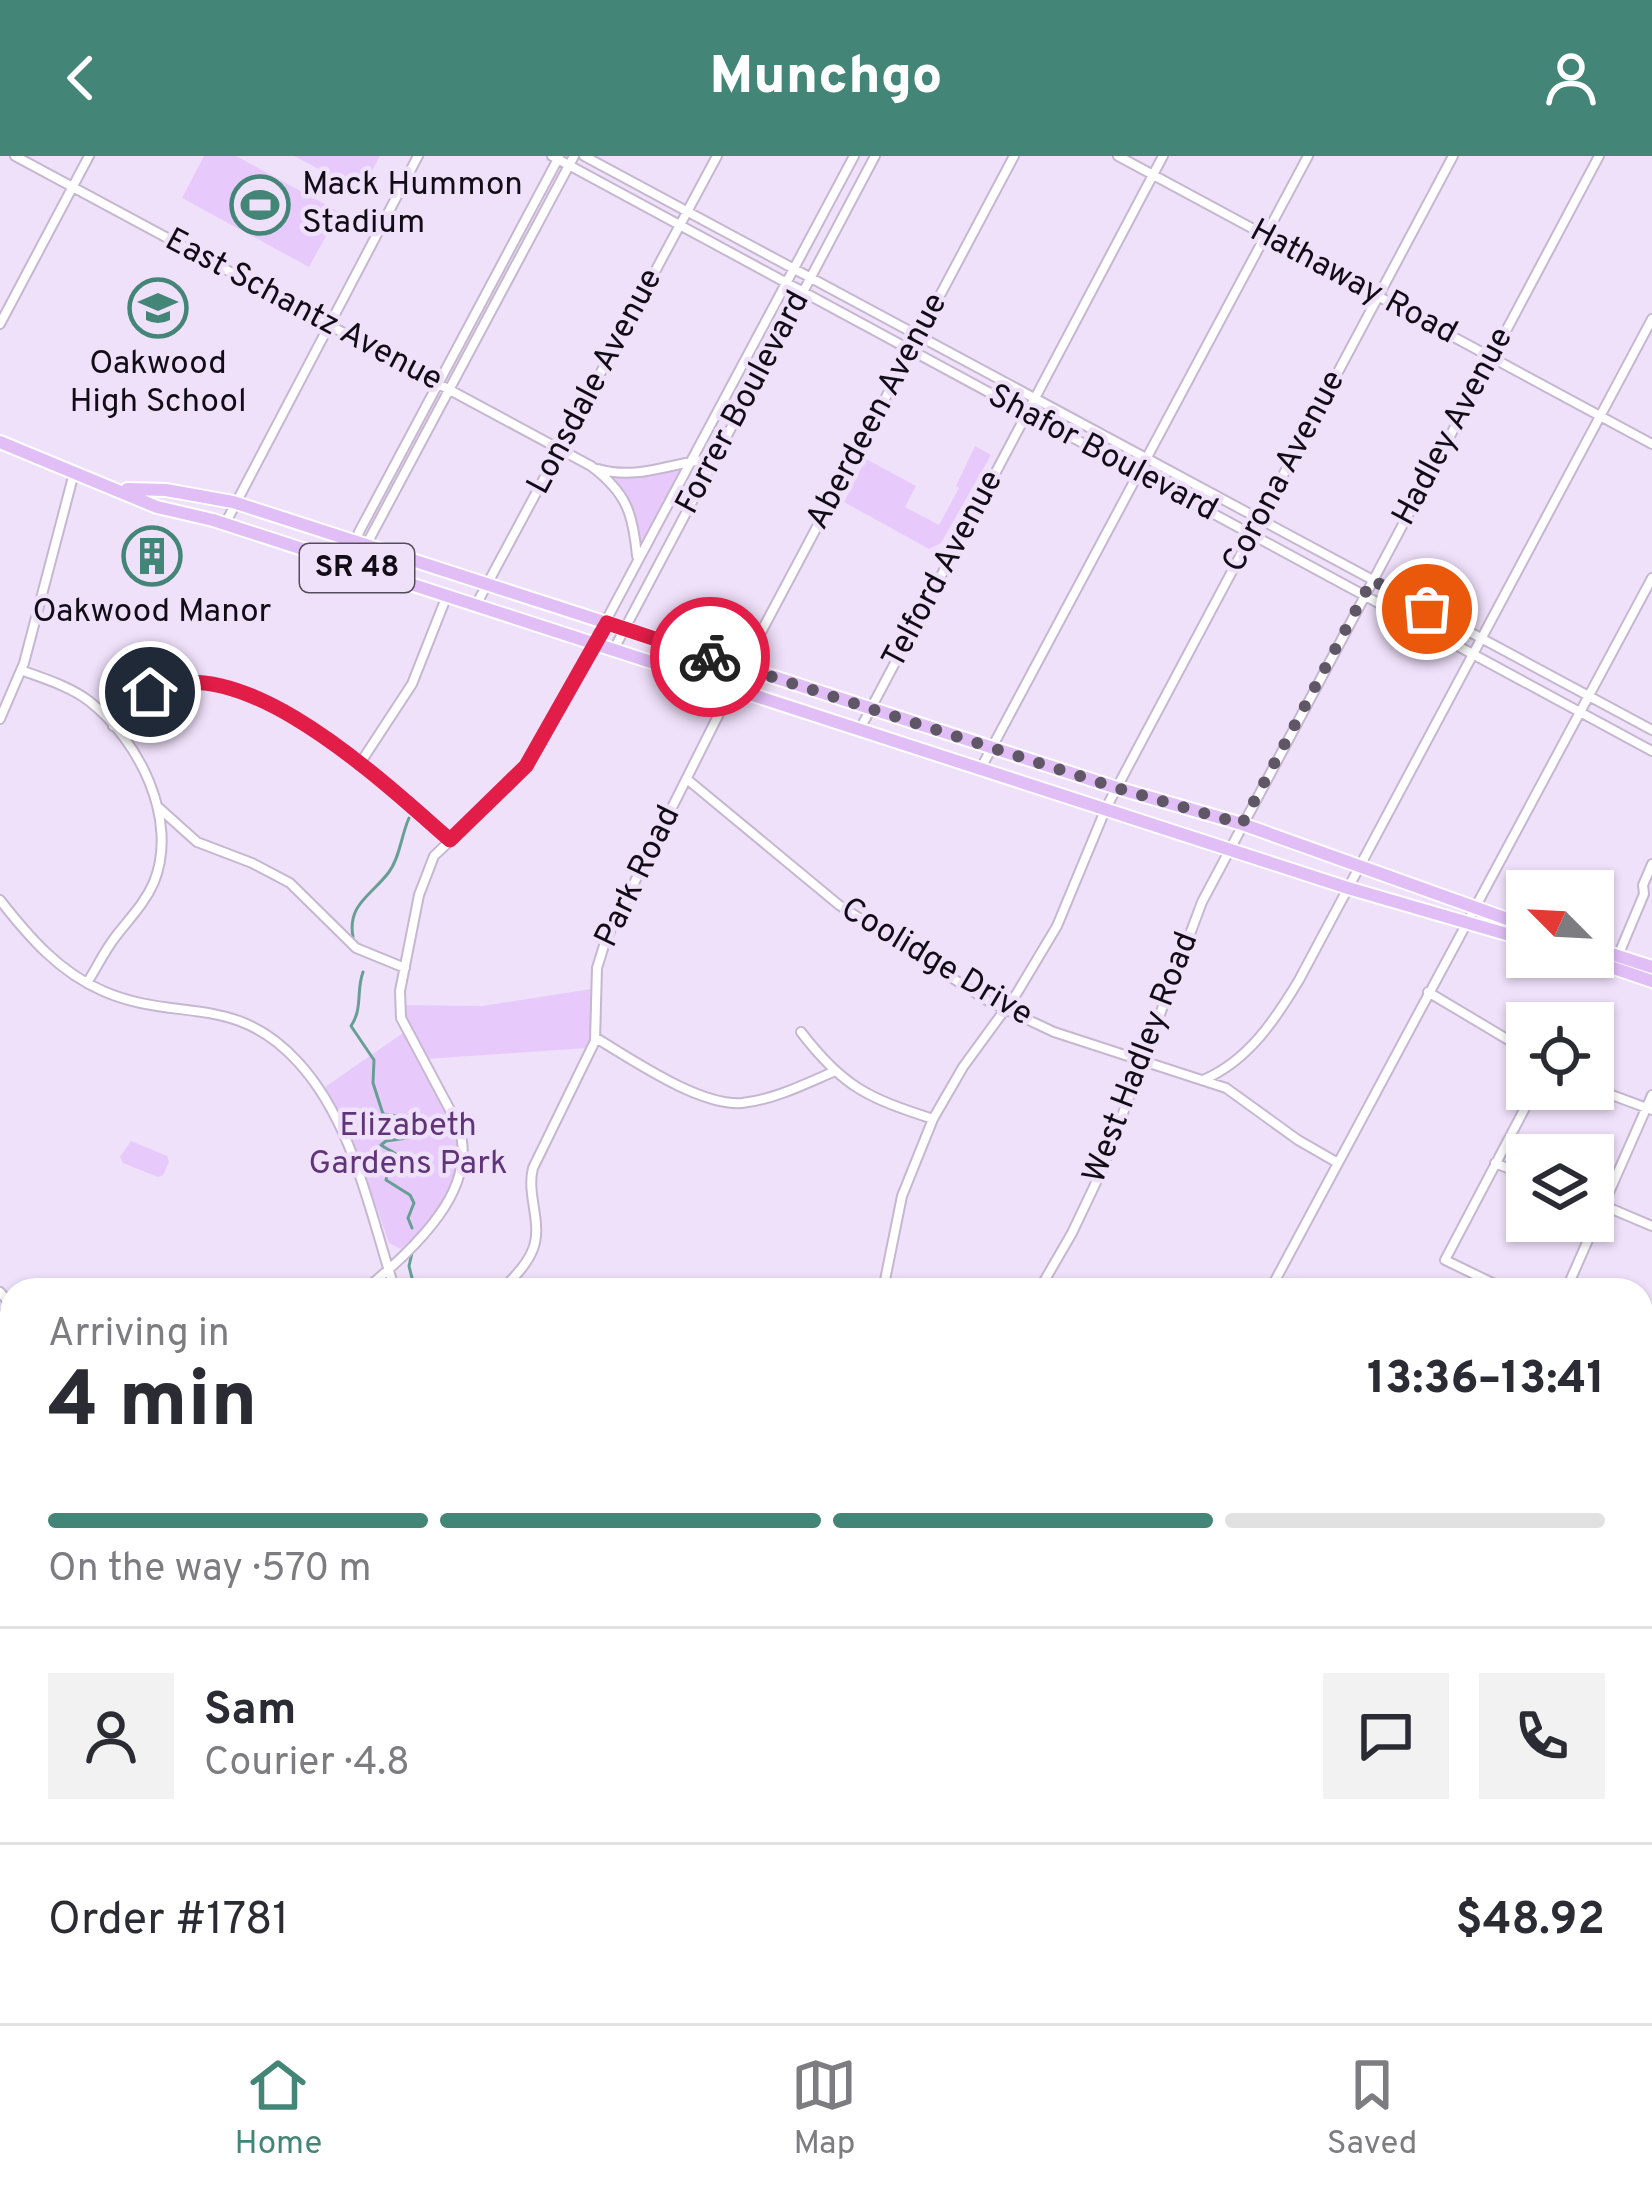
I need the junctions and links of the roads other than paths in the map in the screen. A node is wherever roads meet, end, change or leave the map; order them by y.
1 (15, 156) edge
2 (89, 156) edge
3 (418, 156) edge
4 (584, 156) edge
5 (716, 156) edge
6 (854, 156) edge
7 (874, 156) edge
8 (1014, 156) edge
9 (1118, 156) edge
10 (1163, 156) edge
11 (1308, 156) edge
12 (1453, 156) edge
13 (1599, 156) edge
14 (557, 157) edge
15 (571, 161) edge
16 (1153, 175) junction
17 (73, 187) junction
18 (687, 211) junction
19 (680, 226) junction
20 (1266, 236) junction
21 (794, 268) junction
22 (810, 278) junction
23 (786, 283) junction
24 (802, 292) junction
25 (1379, 296) junction
26 (1652, 320) edge
27 (0, 324) edge
28 (329, 325) junction
29 (918, 337) junction
30 (910, 352) junction
31 (1492, 357) junction
32 (440, 383) junction
33 (449, 389) junction
34 (1035, 398) junction
35 (1028, 413) junction
36 (1600, 416) junction
37 (0, 442) edge
38 (1652, 444) edge
39 (560, 450) junction
40 (714, 459) junction
41 (1147, 459) junction
42 (690, 460) junction
43 (591, 466) junction
44 (74, 473) junction
45 (1138, 474) junction
46 (120, 489) junction
47 (233, 502) junction
48 (1259, 520) junction
49 (225, 524) junction
50 (1252, 534) junction
51 (359, 545) junction
52 (637, 559) junction
53 (351, 566) junction
54 (1652, 578) edge
55 (1372, 580) junction
56 (487, 585) junction
57 (1365, 595) junction
58 (446, 598) junction
59 (475, 607) junction
60 (607, 623) junction
61 (624, 629) junction
62 (1481, 637) junction
63 (594, 644) junction
64 (613, 650) junction
65 (1472, 653) junction
66 (742, 668) junction
67 (22, 670) junction
68 (733, 689) junction
69 (1590, 695) junction
70 (870, 708) junction
71 (1580, 712) junction
72 (0, 719) edge
73 (113, 726) junction
74 (860, 730) junction
75 (1652, 730) edge
76 (995, 747) junction
77 (1652, 752) edge
78 (359, 765) junction
79 (981, 767) junction
80 (688, 780) junction
81 (1117, 788) junction
82 (157, 806) junction
83 (1106, 808) junction
84 (1242, 824) junction
85 (450, 840) junction
86 (1230, 848) junction
87 (1652, 864) edge
88 (1360, 865) junction
89 (1348, 888) junction
90 (1648, 891) edge
91 (0, 900) edge
92 (1479, 902) junction
93 (1506, 916) edge
94 (1467, 922) junction
95 (1506, 934) edge
96 (1614, 955) edge
97 (1618, 956) junction
98 (1652, 967) edge
99 (405, 968) junction
100 (1614, 968) edge
101 (1652, 981) edge
102 (88, 983) junction
103 (1428, 992) junction
104 (1004, 1010) junction
105 (801, 1031) dead end
106 (596, 1038) junction
107 (1506, 1038) edge
108 (1143, 1061) junction
109 (1235, 1062) junction
110 (833, 1072) junction
111 (1203, 1080) junction
112 (1229, 1090) junction
113 (1652, 1095) edge
114 (1614, 1096) edge
115 (1649, 1109) edge
116 (1524, 1110) edge
117 (933, 1119) junction
118 (1338, 1163) junction
119 (1495, 1163) junction
120 (1506, 1167) edge
121 (1614, 1184) edge
122 (1614, 1209) edge
123 (1652, 1226) edge
124 (1587, 1242) edge
125 (388, 1270) junction
126 (379, 1278) edge
127 (391, 1278) edge
128 (511, 1278) edge
129 (886, 1278) edge
130 (1045, 1278) edge
131 (1276, 1278) edge
132 (1482, 1278) edge
133 (1571, 1278) edge

1 - 17 street, East Schantz Avenue
2 - 17 street
3 - 28 street
4 - 18 street, Shafor Boulevard
5 - 18 street, Lonsdale Avenue
6 - 21 street, Forrer Boulevard
7 - 22 street, Forrer Boulevard
8 - 29 street, Aberdeen Avenue
9 - 16 street, Hathaway Road
10 - 16 street, Telford Avenue
11 - 20 street
12 - 25 street, Corona Avenue
13 - 31 street, Hadley Avenue
14 - 15 street, Shafor Boulevard
14 - 32 street
15 - 19 street, Shafor Boulevard
15 - 33 street
16 - 20 street, Hathaway Road
16 - 34 street, Telford Avenue
17 - 27 street
17 - 28 street, East Schantz Avenue
18 - 19 street, Lonsdale Avenue
18 - 21 street, Shafor Boulevard
19 - 23 street, Shafor Boulevard
19 - 39 street, Lonsdale Avenue
20 - 25 street, Hathaway Road
20 - 41 street
21 - 22 street, Shafor Boulevard
21 - 23 street, Forrer Boulevard
22 - 24 street, Forrer Boulevard
22 - 29 street, Shafor Boulevard
23 - 24 street, Shafor Boulevard
23 - 42 street, Forrer Boulevard
24 - 30 street, Shafor Boulevard
24 - 40 street, Forrer Boulevard
25 - 31 street, Hathaway Road
25 - 48 street, Corona Avenue
26 - 36 street
28 - 32 street, East Schantz Avenue
28 - 47 street
29 - 30 street, Aberdeen Avenue
29 - 34 street, Shafor Boulevard
30 - 35 street, Shafor Boulevard
30 - 66 street, Aberdeen Avenue
31 - 36 street, Hathaway Road
31 - 55 street, Hadley Avenue
32 - 33 street, East Schantz Avenue
32 - 51 street
33 - 39 street, East Schantz Avenue
33 - 51 street
34 - 35 street, Telford Avenue
34 - 41 street, Shafor Boulevard
35 - 45 street, Shafor Boulevard
35 - 70 street, Telford Avenue
36 - 38 street, Hathaway Road
36 - 62 street
37 - 44 main road, SR 48
39 - 43 street, East Schantz Avenue
39 - 56 street, Lonsdale Avenue
40 - 42 street, East Schantz Avenue
40 - 61 street, Forrer Boulevard
41 - 45 street
41 - 48 street, Shafor Boulevard
42 - 43 street, East Schantz Avenue
42 - 52 street, Forrer Boulevard
43 - 52 street, East Schantz Avenue
44 - 46 main road, SR 48
44 - 67 street
45 - 50 street, Shafor Boulevard
45 - 76 street
46 - 47 main road, SR 48
46 - 49 main road, SR 48
47 - 49 street
47 - 51 main road, SR 48
48 - 50 street, Corona Avenue
48 - 55 street, Shafor Boulevard
49 - 53 main road, SR 48
50 - 57 street, Shafor Boulevard
50 - 81 street, Corona Avenue
51 - 53 street
51 - 56 main road, SR 48
52 - 60 street, Forrer Boulevard
53 - 58 main road, SR 48
54 - 69 street
55 - 57 street, Hadley Avenue
55 - 62 street, Shafor Boulevard
56 - 59 street, Lonsdale Avenue
56 - 60 main road, SR 48
57 - 65 street, Shafor Boulevard
57 - 84 street, Hadley Avenue
58 - 59 main road, SR 48
58 - 78 street
59 - 63 main road, SR 48
60 - 61 main road, SR 48
60 - 63 street, Forrer Boulevard
61 - 64 street, Forrer Boulevard
61 - 66 main road, SR 48
62 - 65 street
62 - 69 street, Shafor Boulevard
63 - 64 main road, SR 48
63 - 85 street, Forrer Boulevard
64 - 68 main road, SR 48
65 - 71 street, Shafor Boulevard
65 - 88 street
66 - 68 street, Park Road
66 - 70 main road, SR 48
67 - 72 street
67 - 73 street
68 - 74 main road, SR 48
68 - 80 street, Park Road
69 - 71 street
69 - 75 street, Shafor Boulevard
70 - 74 street, Telford Avenue
70 - 76 main road, SR 48
71 - 77 street, Shafor Boulevard
71 - 92 street
73 - 78 street
73 - 82 street
74 - 79 main road, SR 48
76 - 79 street
76 - 81 main road, SR 48
78 - 85 street
79 - 83 main road, SR 48
80 - 104 street, Coolidge Drive
80 - 106 street, Park Road
81 - 83 street, Corona Avenue
81 - 84 main road, SR 48
82 - 99 street
82 - 102 street
83 - 86 main road, SR 48
83 - 104 street, Corona Avenue
84 - 86 street, West Hadley Road
84 - 88 main road, SR 48
85 - 99 street, Forrer Boulevard
86 - 89 main road, SR 48
86 - 108 street, West Hadley Road
87 - 90 street
88 - 89 street
88 - 92 main road, SR 48
89 - 94 main road, SR 48
89 - 109 street
90 - 97 street
91 - 102 street
92 - 93 main road, SR 48
92 - 94 street
94 - 95 main road, SR 48
94 - 103 street
96 - 97 main road
97 - 98 main road
99 - 125 street, Forrer Boulevard
100 - 101 main road
102 - 125 street
103 - 107 street
103 - 118 street
104 - 108 street, Coolidge Drive
104 - 117 street, Corona Avenue
105 - 110 street
106 - 110 street
106 - 128 street, Park Road
108 - 111 street, Coolidge Drive
108 - 130 street, West Hadley Road
109 - 111 street
109 - 112 street
110 - 117 street
111 - 112 street, Coolidge Drive
112 - 118 street, Coolidge Drive
113 - 115 street
114 - 115 street
115 - 121 street
116 - 119 street
117 - 129 street, Corona Avenue
118 - 131 street
119 - 120 street
119 - 132 street
122 - 123 street
124 - 133 street
125 - 126 street, Forrer Boulevard
125 - 127 street

